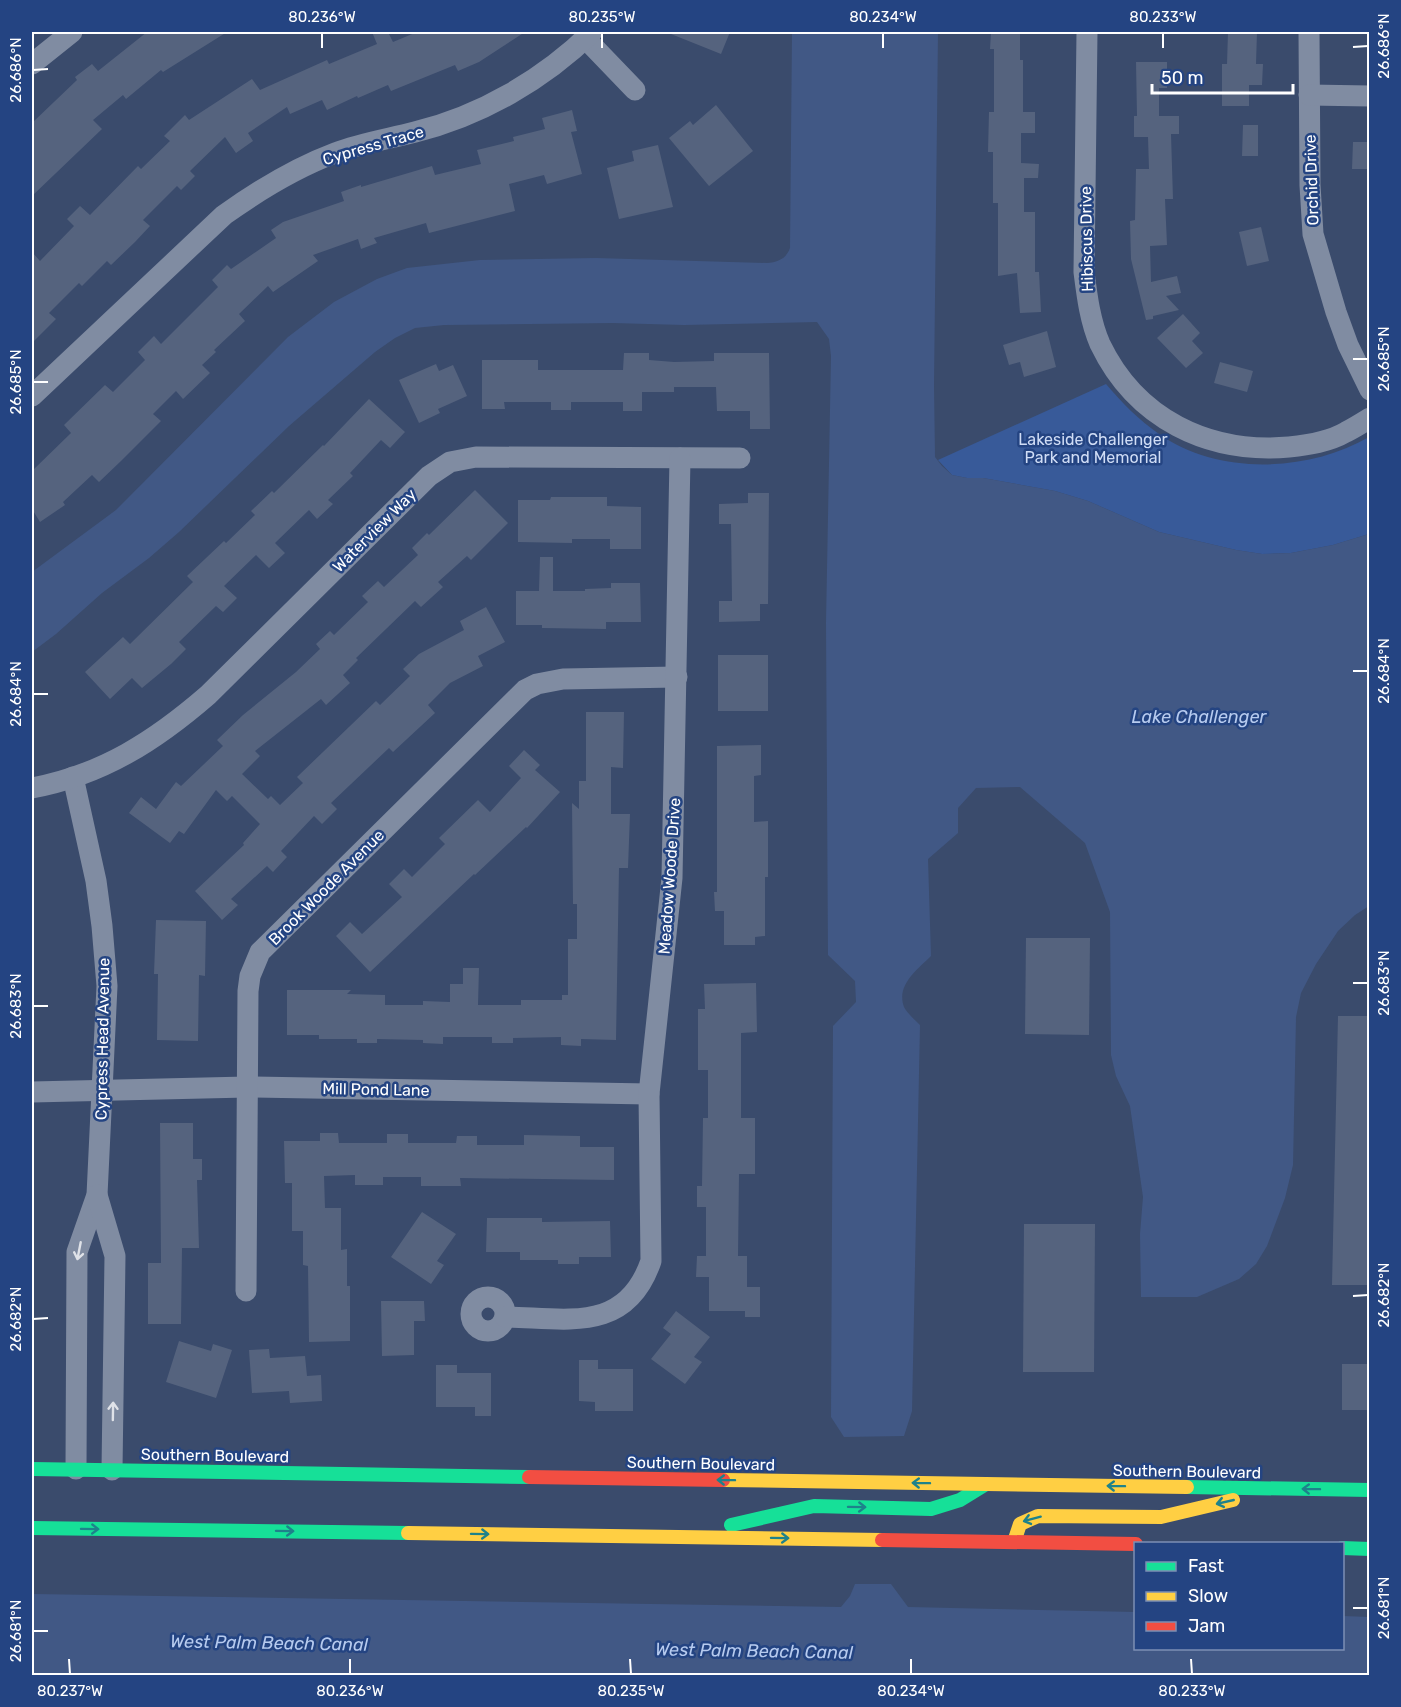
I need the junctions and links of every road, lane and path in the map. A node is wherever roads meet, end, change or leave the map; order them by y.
1 (72, 32) edge
2 (1087, 32) edge
3 (1309, 32) edge
4 (588, 35) edge
5 (32, 64) edge
6 (635, 90) dead end
7 (1309, 95) junction
8 (1370, 96) edge
9 (1370, 390) edge
10 (32, 396) edge
11 (1370, 418) edge
12 (680, 458) junction
13 (740, 458) dead end
14 (677, 677) junction
15 (72, 777) junction
16 (32, 788) edge
17 (247, 1087) junction
18 (102, 1089) junction
19 (32, 1092) edge
20 (649, 1094) junction
21 (97, 1195) junction
22 (246, 1292) dead end
23 (506, 1317) dead end
24 (32, 1469) edge
25 (76, 1469) junction
26 (112, 1470) junction
27 (986, 1484) junction
28 (1282, 1488) junction
29 (1370, 1490) edge
30 (32, 1528) edge
31 (676, 1537) junction
32 (1014, 1542) junction
33 (1134, 1544) edge
34 (1344, 1548) edge
35 (1370, 1549) edge

1 - 5 street
2 - 11 street, Hibiscus Drive
3 - 7 street, Orchid Drive
4 - 6 street
4 - 10 street, Cypress Trace
7 - 8 street
7 - 9 street, Orchid Drive
12 - 13 street, Waterview Way
12 - 14 street, Meadow Woode Drive
12 - 15 street, Waterview Way
14 - 17 street, Brook Woode Avenue
14 - 20 street, Meadow Woode Drive
15 - 16 street, Waterview Way
15 - 18 street, Cypress Head Avenue
17 - 18 street, Mill Pond Lane
17 - 20 street, Mill Pond Lane
17 - 22 street, Brook Woode Avenue
18 - 19 street, Mill Pond Lane
18 - 21 street, Cypress Head Avenue
20 - 23 street, Meadow Woode Drive
21 -> 25 street, Cypress Head Avenue
26 -> 21 street, Cypress Head Avenue
24 - 25 highway, Southern Boulevard
25 - 26 highway, Southern Boulevard
27 -> 26 highway, Southern Boulevard
28 -> 27 highway, Southern Boulevard
31 -> 27 highway
29 -> 28 highway, Southern Boulevard
28 -> 32 highway
30 -> 31 highway
31 -> 32 highway
32 - 33 highway
34 - 35 highway

